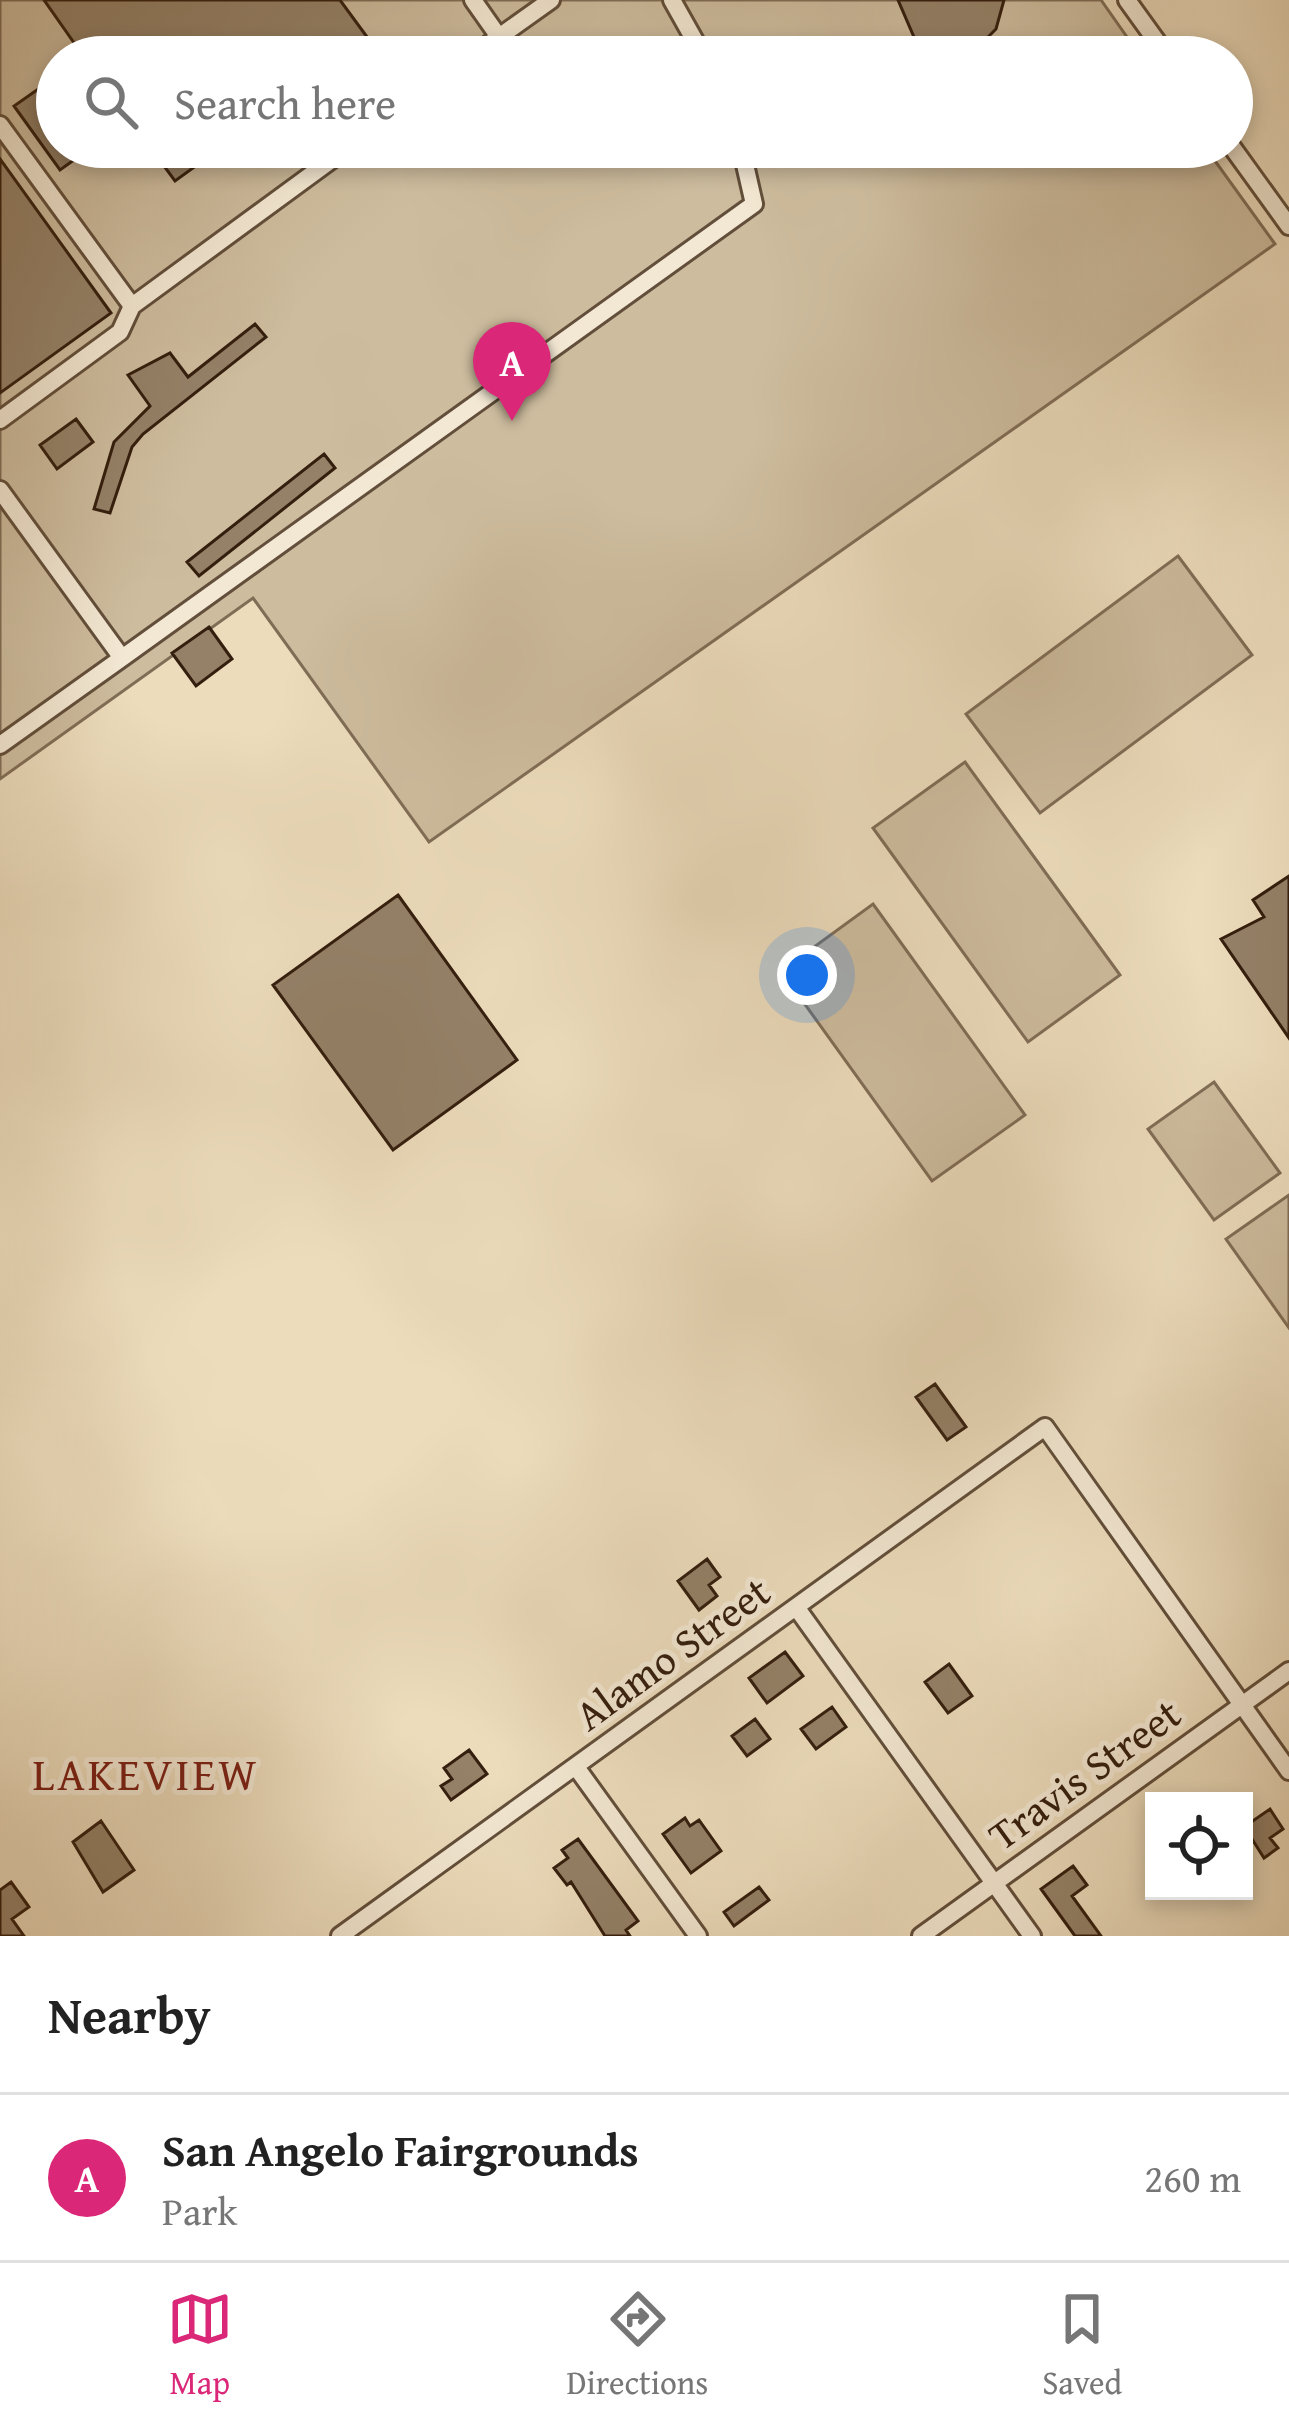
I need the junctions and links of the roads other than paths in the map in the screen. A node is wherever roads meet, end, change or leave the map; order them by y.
1 (472, 0) edge
2 (551, 0) edge
3 (672, 0) edge
4 (1126, 0) edge
5 (498, 36) edge
6 (500, 36) edge
7 (692, 36) edge
8 (1153, 36) edge
9 (0, 124) edge
10 (320, 168) edge
11 (746, 168) edge
12 (1247, 168) edge
13 (1289, 226) edge
14 (132, 306) junction
15 (0, 420) edge
16 (0, 490) edge
17 (122, 658) junction
18 (0, 746) edge
19 (796, 1607) junction
20 (1289, 1671) edge
21 (1241, 1706) junction
22 (576, 1767) junction
23 (1289, 1771) edge
24 (994, 1883) junction
25 (362, 1930) edge
26 (340, 1936) edge
27 (698, 1936) edge
28 (921, 1936) edge
29 (1032, 1936) edge

1 - 5 street
2 - 6 street
3 - 7 street
4 - 8 street
9 - 14 street
10 - 14 street
11 - 17 street
12 - 13 street
14 - 15 street
16 - 17 street
17 - 18 street
19 - 21 street, Alamo Street
19 - 22 street, Alamo Street
19 - 24 street
20 - 21 street, Travis Street
21 - 23 street
21 - 24 street, Travis Street
22 - 25 street, Alamo Street
22 - 27 street
24 - 28 street, Travis Street
24 - 29 street
25 - 26 street, Alamo Street

